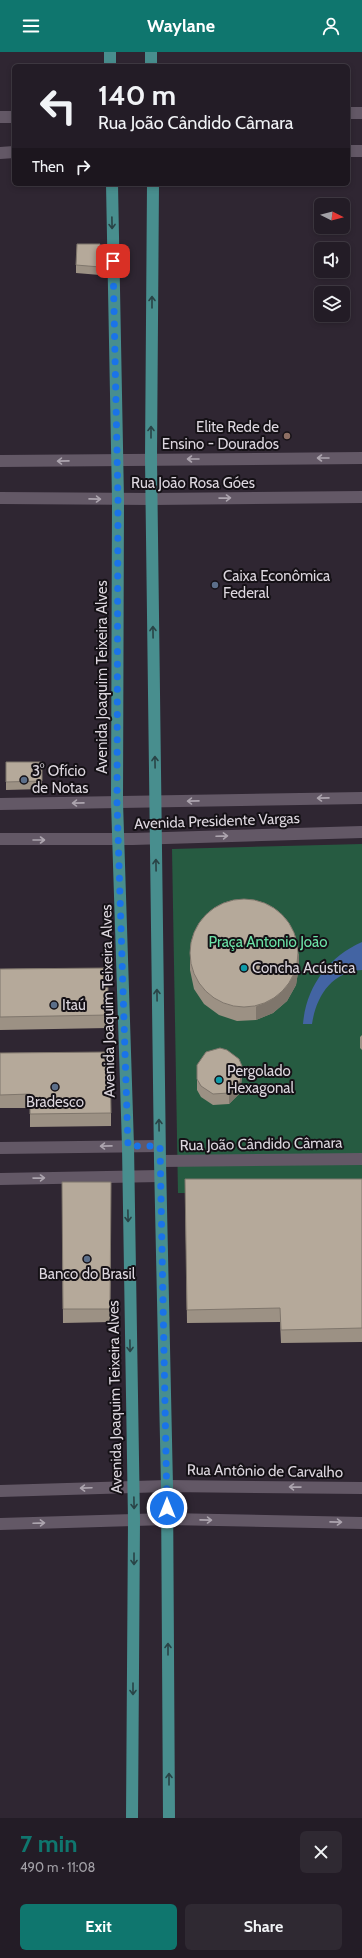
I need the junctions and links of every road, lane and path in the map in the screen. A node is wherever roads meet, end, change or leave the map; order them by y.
1 (110, 52) edge
2 (151, 52) edge
3 (110, 64) edge
4 (151, 64) edge
5 (350, 113) edge
6 (362, 113) edge
7 (0, 117) edge
8 (12, 117) edge
9 (350, 151) edge
10 (362, 151) edge
11 (0, 152) edge
12 (12, 152) edge
13 (112, 186) edge
14 (153, 186) edge
15 (362, 458) edge
16 (151, 459) junction
17 (117, 460) junction
18 (0, 461) edge
19 (362, 497) edge
20 (0, 498) edge
21 (118, 499) junction
22 (152, 499) junction
23 (362, 798) edge
24 (155, 801) junction
25 (117, 802) junction
26 (0, 804) edge
27 (362, 832) edge
28 (155, 838) junction
29 (0, 840) edge
30 (120, 840) junction
31 (128, 1146) junction
32 (160, 1146) junction
33 (0, 1148) edge
34 (362, 1159) edge
35 (160, 1161) junction
36 (160, 1176) junction
37 (127, 1177) junction
38 (0, 1179) edge
39 (133, 1486) junction
40 (167, 1486) junction
41 (362, 1488) edge
42 (0, 1491) edge
43 (167, 1519) junction
44 (134, 1520) junction
45 (362, 1523) edge
46 (0, 1524) edge
47 (132, 1818) edge
48 (169, 1818) edge

1 - 3 main road
2 - 4 main road
5 - 6 street
7 - 8 street
9 - 10 street
11 - 12 street
13 -> 17 main road, Avenida Joaquim Teixeira Alves
16 -> 14 main road
15 -> 16 street, Rua João Rosa Góes
16 - 17 street, Rua João Rosa Góes
16 - 22 main road
17 -> 18 street, Rua João Rosa Góes
17 - 21 main road, Avenida Joaquim Teixeira Alves
22 -> 19 street, Rua João Rosa Góes
20 -> 21 street, Rua João Rosa Góes
21 - 22 street, Rua João Rosa Góes
21 - 25 main road, Avenida Joaquim Teixeira Alves
24 -> 22 main road
23 -> 24 street, Avenida Presidente Vargas
24 - 25 street, Avenida Presidente Vargas
24 - 28 main road
25 -> 26 street, Avenida Presidente Vargas
25 - 30 main road, Avenida Joaquim Teixeira Alves
28 -> 27 street, Avenida Presidente Vargas
28 - 30 street, Avenida Presidente Vargas
32 -> 28 main road
29 -> 30 street, Avenida Presidente Vargas
30 - 31 main road, Avenida Joaquim Teixeira Alves
31 - 32 street, Rua João Cândido Câmara
31 -> 33 street, Rua João Cândido Câmara
31 - 37 main road, Avenida Joaquim Teixeira Alves
32 - 35 main road
34 - 35 street, Rua João Cândido Câmara
35 - 36 main road
36 - 37 street
36 - 40 main road
38 -> 37 street
37 -> 39 main road, Avenida Joaquim Teixeira Alves
39 - 40 street, Rua Antônio de Carvalho
39 -> 42 street, Rua Antônio de Carvalho
39 -> 44 main road, Avenida Joaquim Teixeira Alves
41 -> 40 street, Rua Antônio de Carvalho
40 - 43 main road
43 - 44 street
43 -> 45 street
48 -> 43 main road
46 -> 44 street
44 -> 47 main road, Avenida Joaquim Teixeira Alves

